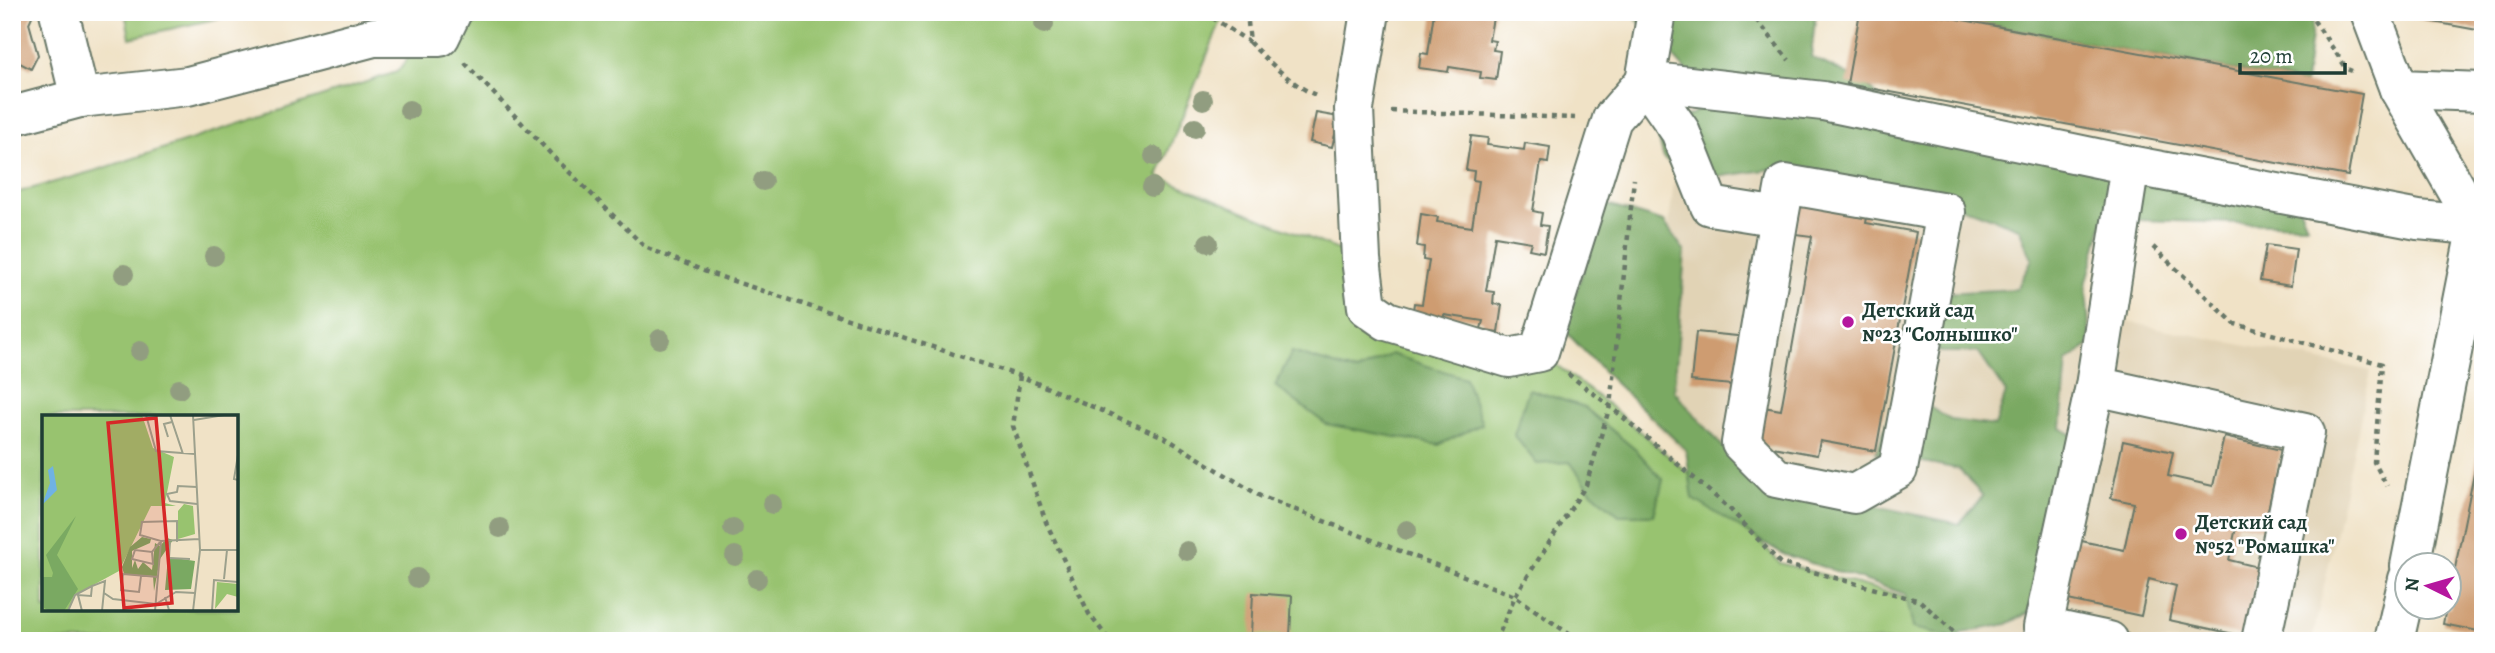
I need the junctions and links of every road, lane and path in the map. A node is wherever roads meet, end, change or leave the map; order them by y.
1 (59, 12) edge
2 (1204, 12) edge
3 (1247, 12) edge
4 (1370, 12) edge
5 (1657, 12) edge
6 (2371, 12) edge
7 (446, 25) edge
8 (1250, 43) junction
9 (1645, 81) junction
10 (2399, 89) junction
11 (2483, 92) edge
12 (80, 98) junction
13 (1354, 110) junction
14 (12, 116) edge
15 (1612, 120) junction
16 (2130, 165) junction
17 (1635, 176) dead end
18 (1779, 217) junction
19 (2122, 217) junction
20 (2480, 225) edge
21 (1539, 352) junction
22 (1020, 376) junction
23 (2095, 386) junction
24 (1611, 405) junction
25 (2413, 552) edge
26 (1515, 596) junction
27 (2398, 622) edge
28 (1110, 641) edge
29 (1496, 641) edge
30 (1579, 641) edge
31 (1964, 641) edge
32 (2109, 641) edge
33 (2261, 641) edge
34 (2394, 641) edge

1 - 12 lane
2 - 8 path
3 - 8 path
4 - 13 lane
5 - 9 lane
6 - 10 lane
7 - 12 lane
7 - 22 path
8 - 13 path
9 - 15 lane
9 - 16 lane
9 - 18 lane
10 - 11 lane
10 - 20 lane
12 - 14 lane
13 - 15 path
13 - 21 lane
15 - 21 lane
16 - 19 lane
16 - 20 lane
17 - 24 path
18 - 18 lane
19 - 23 lane
19 - 25 path
20 - 25 lane
21 - 24 path
22 - 26 path
22 - 28 path
23 - 32 lane
23 - 33 lane
24 - 26 path
24 - 31 path
26 - 29 path
26 - 30 path
27 - 34 lane

